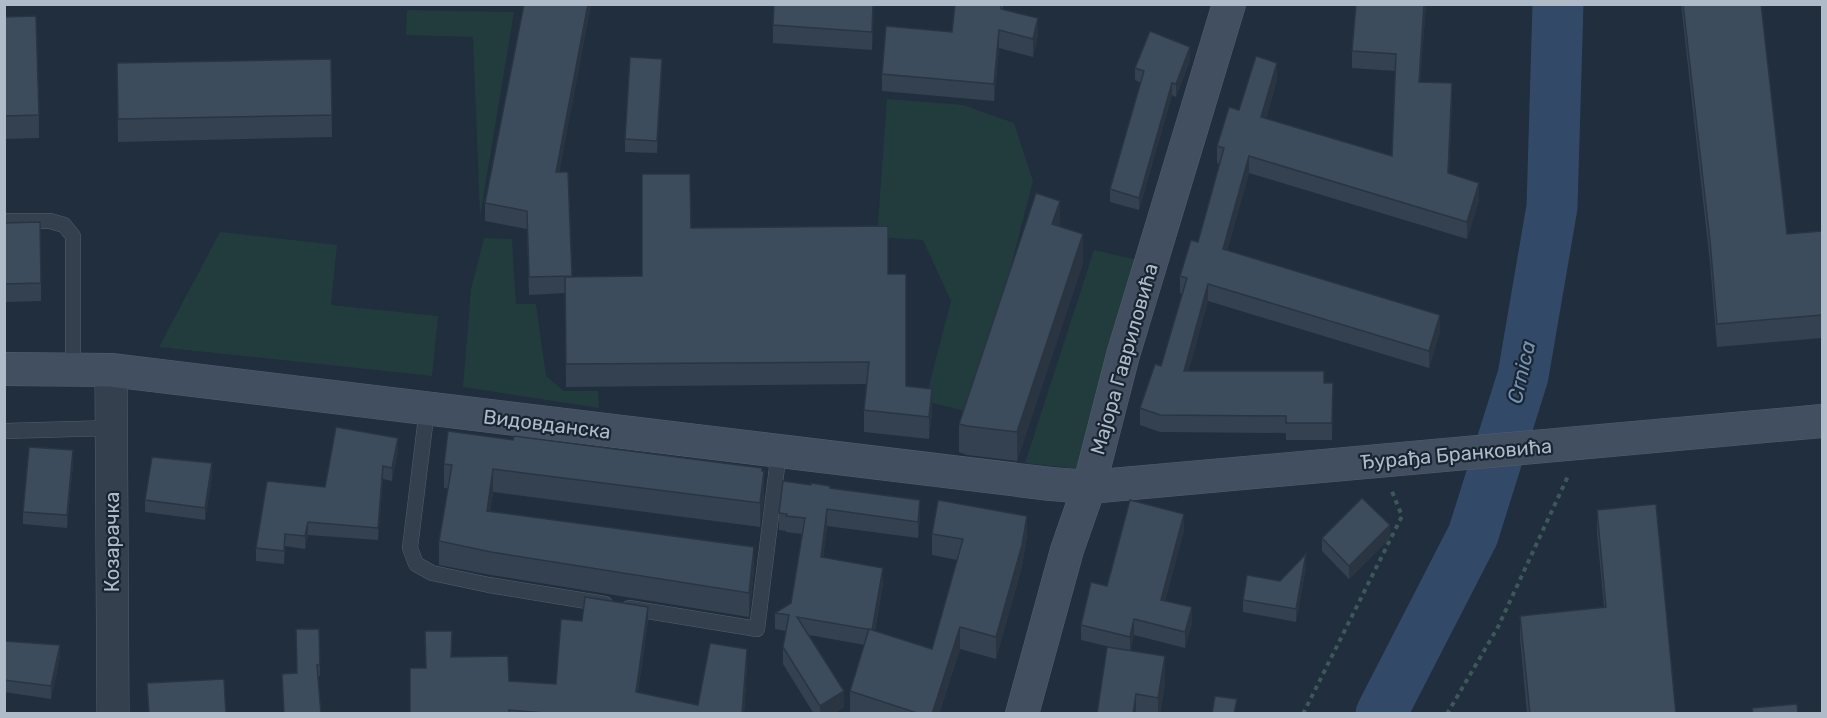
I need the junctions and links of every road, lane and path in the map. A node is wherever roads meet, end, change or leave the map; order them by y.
1 (1229, 4) edge
2 (4, 221) edge
3 (4, 369) edge
4 (111, 369) junction
5 (73, 370) junction
6 (427, 409) junction
7 (1822, 421) edge
8 (111, 428) junction
9 (4, 431) edge
10 (1584, 443) junction
11 (779, 451) junction
12 (1389, 460) junction
13 (1089, 487) junction
14 (113, 714) edge
15 (1022, 714) edge
16 (1303, 714) edge
17 (1447, 714) edge

1 - 13 main road, Мајора Гавриловића
2 - 5 lane
3 - 5 main road, Видовданска
4 - 5 main road, Видовданска
4 - 6 main road, Видовданска
4 - 8 street, Козарачка
6 - 11 main road, Видовданска
6 - 11 lane
7 - 10 main road, Ђурађа Бранковића
8 - 9 lane
8 - 14 street, Козарачка
10 - 12 main road, Ђурађа Бранковића
10 - 17 path
11 - 13 main road, Видовданска
12 - 13 main road, Ђурађа Бранковића
12 - 16 path
13 - 15 main road, Мајора Гавриловића

